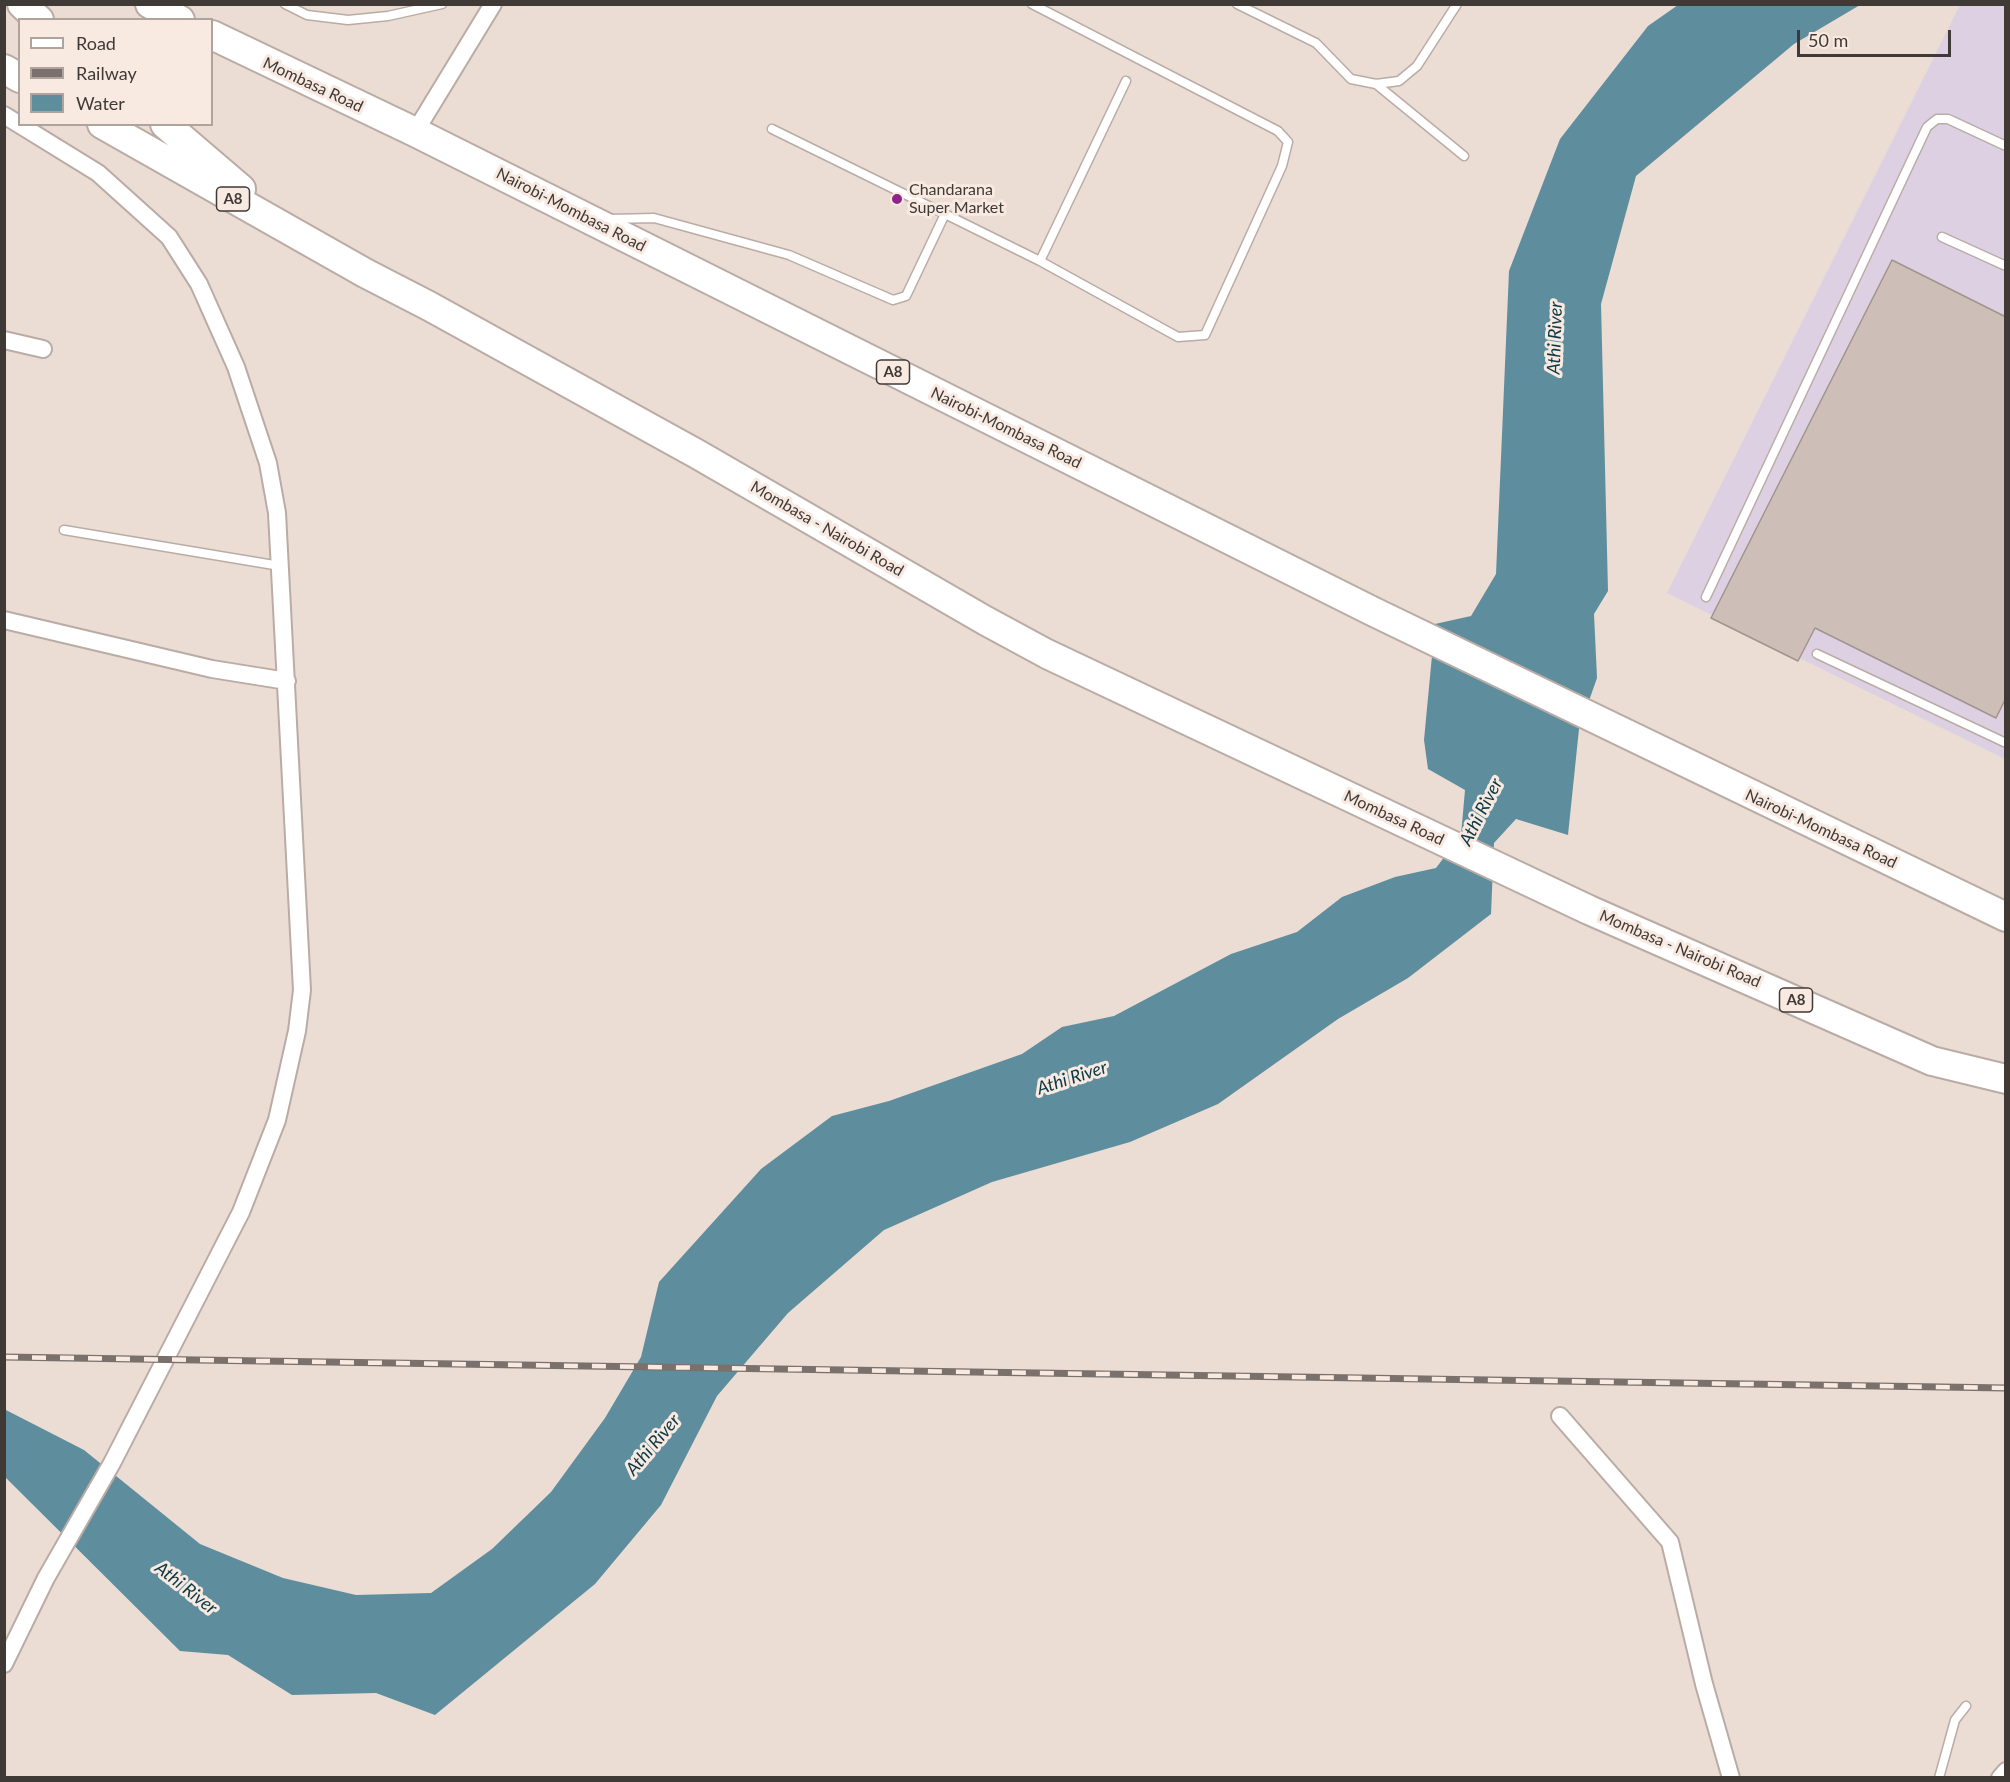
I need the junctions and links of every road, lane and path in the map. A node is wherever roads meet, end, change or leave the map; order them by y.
1 (21, 4) edge
2 (150, 4) edge
3 (285, 4) edge
4 (441, 4) edge
5 (493, 4) edge
6 (1032, 4) edge
7 (1237, 4) edge
8 (1457, 4) edge
9 (37, 18) edge
10 (176, 18) edge
11 (213, 35) edge
12 (4, 69) edge
13 (18, 77) edge
14 (1126, 81) dead end
15 (1376, 84) junction
16 (4, 115) edge
17 (18, 123) edge
18 (22, 126) edge
19 (106, 126) edge
20 (167, 126) edge
21 (772, 129) dead end
22 (415, 132) junction
23 (2006, 146) edge
24 (1464, 156) dead end
25 (945, 214) junction
26 (589, 220) junction
27 (296, 234) junction
28 (1942, 237) dead end
29 (1040, 261) junction
30 (2006, 266) edge
31 (4, 340) edge
32 (42, 349) dead end
33 (64, 530) dead end
34 (280, 566) junction
35 (1706, 597) dead end
36 (4, 620) edge
37 (1817, 654) dead end
38 (287, 681) junction
39 (2006, 742) edge
40 (1296, 772) joint
41 (1973, 901) junction
42 (1589, 910) joint
43 (2006, 912) edge
44 (2006, 917) edge
45 (1997, 1079) edge
46 (1560, 1416) dead end
47 (4, 1664) edge
48 (1966, 1706) dead end
49 (2006, 1771) edge
50 (1731, 1778) edge
51 (1939, 1778) edge
52 (2000, 1778) edge

1 - 9 highway
2 - 10 highway
3 - 4 lane
5 - 22 street
6 - 29 lane
7 - 15 lane
8 - 15 lane
11 - 22 highway, Mombasa Road / A8
12 - 13 highway
14 - 29 lane
15 - 24 lane
16 - 17 street
18 - 34 street
19 - 27 highway, A8
20 - 27 highway
21 - 25 lane
22 - 26 highway, Nairobi-Mombasa Road / A8
23 - 35 lane
25 - 26 lane
25 - 29 lane
26 - 41 highway, Nairobi-Mombasa Road / A8
27 - 40 highway, Mombasa - Nairobi Road / A8
28 - 30 lane
31 - 32 street
33 - 34 lane
34 - 38 street
36 - 38 street
37 - 39 lane
38 - 47 street
40 - 42 highway, Mombasa Road / A8
41 - 43 highway
41 - 44 highway, Nairobi-Mombasa Road / A8
42 - 45 highway, Mombasa - Nairobi Road / A8
46 - 50 street
48 - 51 lane
49 - 52 street

